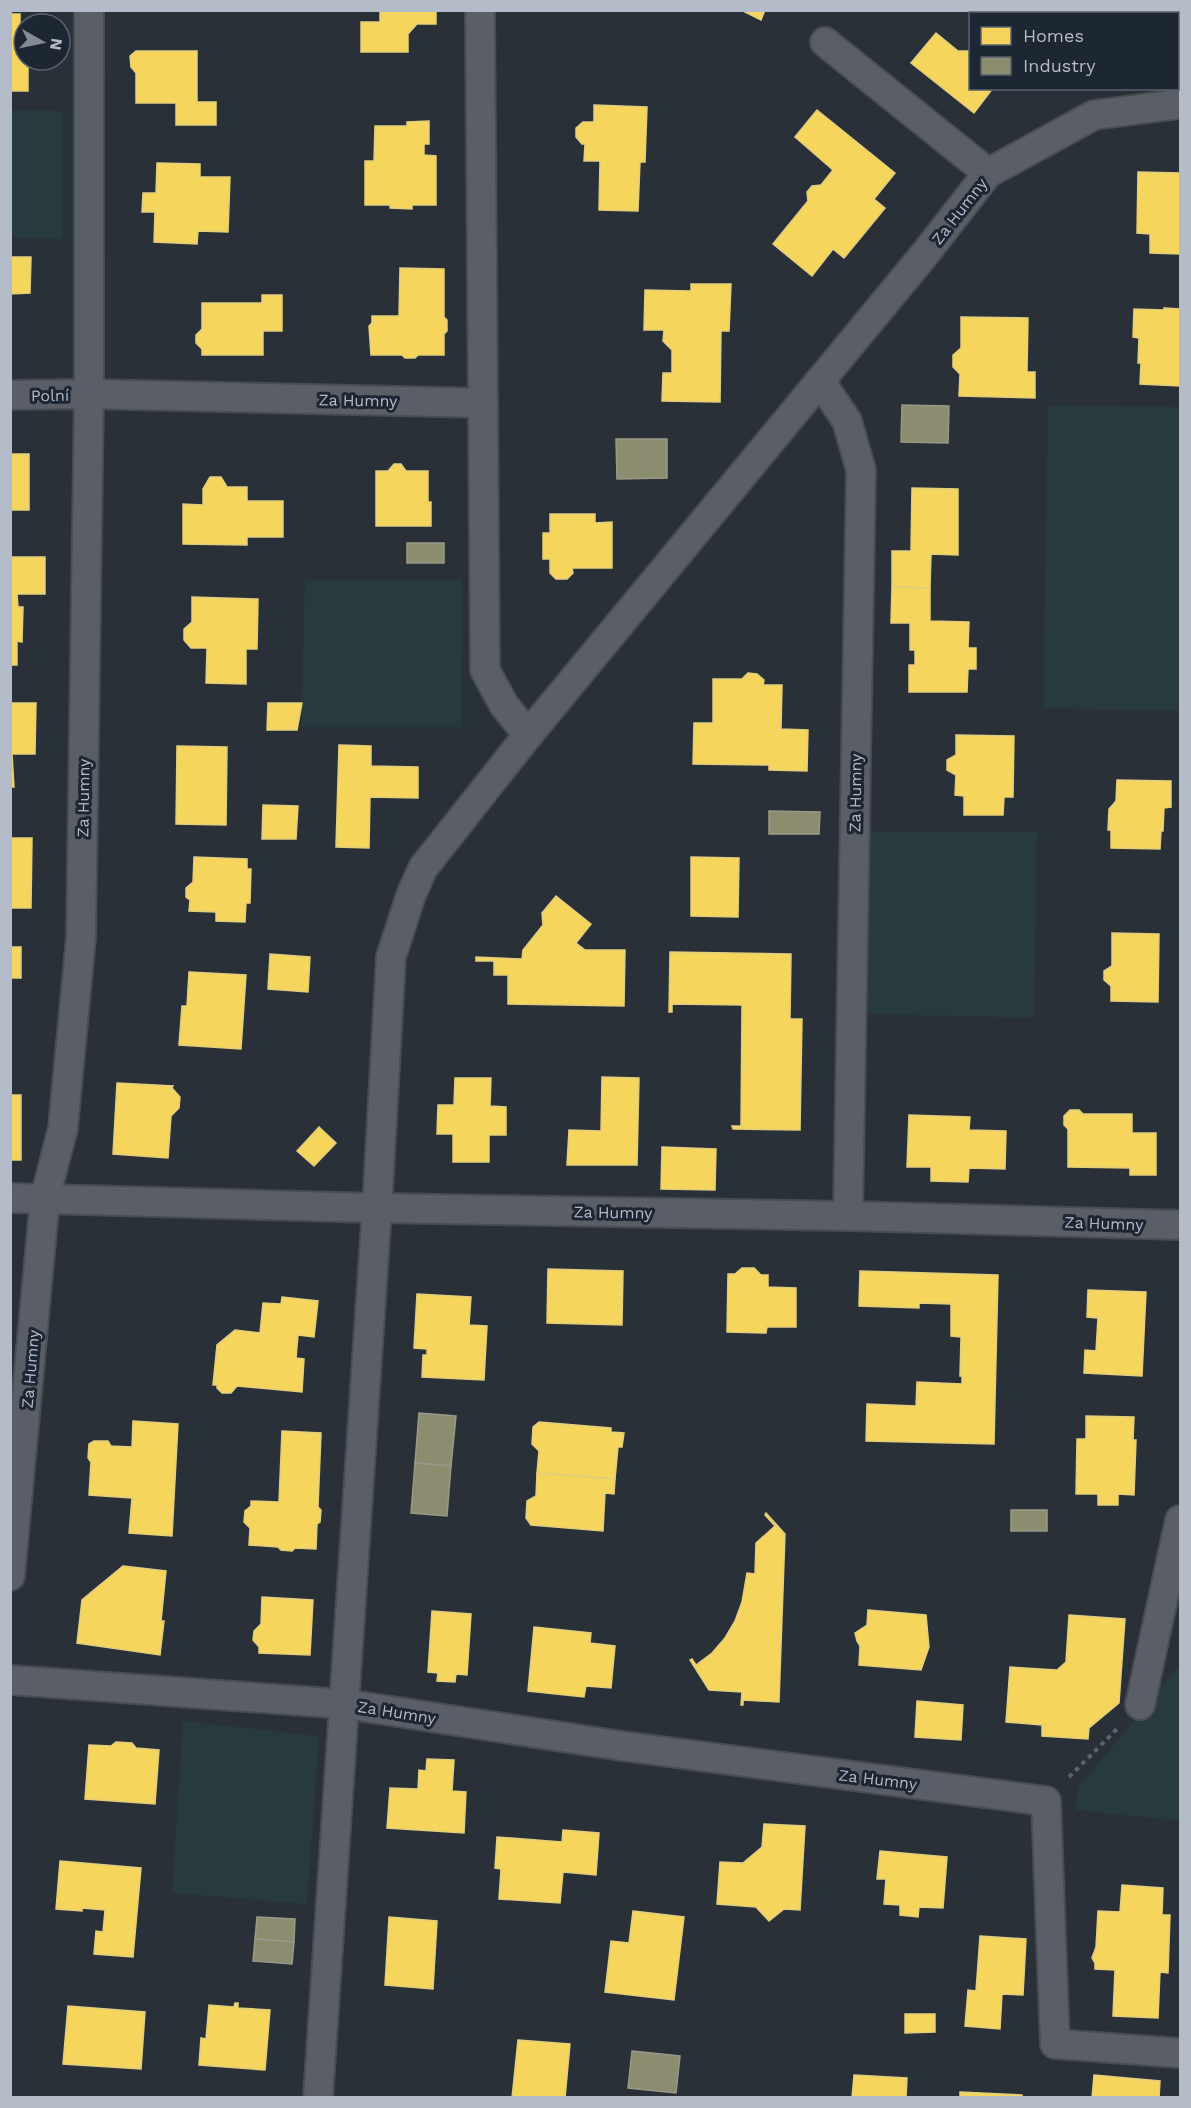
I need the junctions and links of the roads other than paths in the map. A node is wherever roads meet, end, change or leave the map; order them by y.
1 (89, 10) edge
2 (480, 10) edge
3 (825, 42) dead end
4 (1180, 104) edge
5 (988, 173) junction
6 (820, 381) junction
7 (89, 394) junction
8 (10, 395) edge
9 (483, 403) junction
10 (528, 735) junction
11 (10, 1198) edge
12 (45, 1198) junction
13 (377, 1208) junction
14 (848, 1216) junction
15 (1180, 1226) edge
16 (1180, 1520) edge
17 (10, 1576) edge
18 (10, 1680) edge
19 (345, 1704) junction
20 (1140, 1705) road end
21 (1180, 2052) edge
22 (318, 2097) edge

1 - 7 street, Za Humny
2 - 9 street
3 - 5 street
4 - 5 street, Za Humny
5 - 6 street, Za Humny
6 - 10 street, Za Humny
6 - 14 street, Za Humny
7 - 8 street, Polní
7 - 9 street, Za Humny
7 - 12 street, Za Humny
9 - 10 street
10 - 13 street, Za Humny
11 - 12 street
12 - 13 street, Za Humny
12 - 17 street, Za Humny
13 - 14 street, Za Humny
13 - 19 street, Za Humny
14 - 15 street, Za Humny
16 - 20 street
18 - 19 street, Za Humny
19 - 21 street, Za Humny
19 - 22 street, Za Humny

